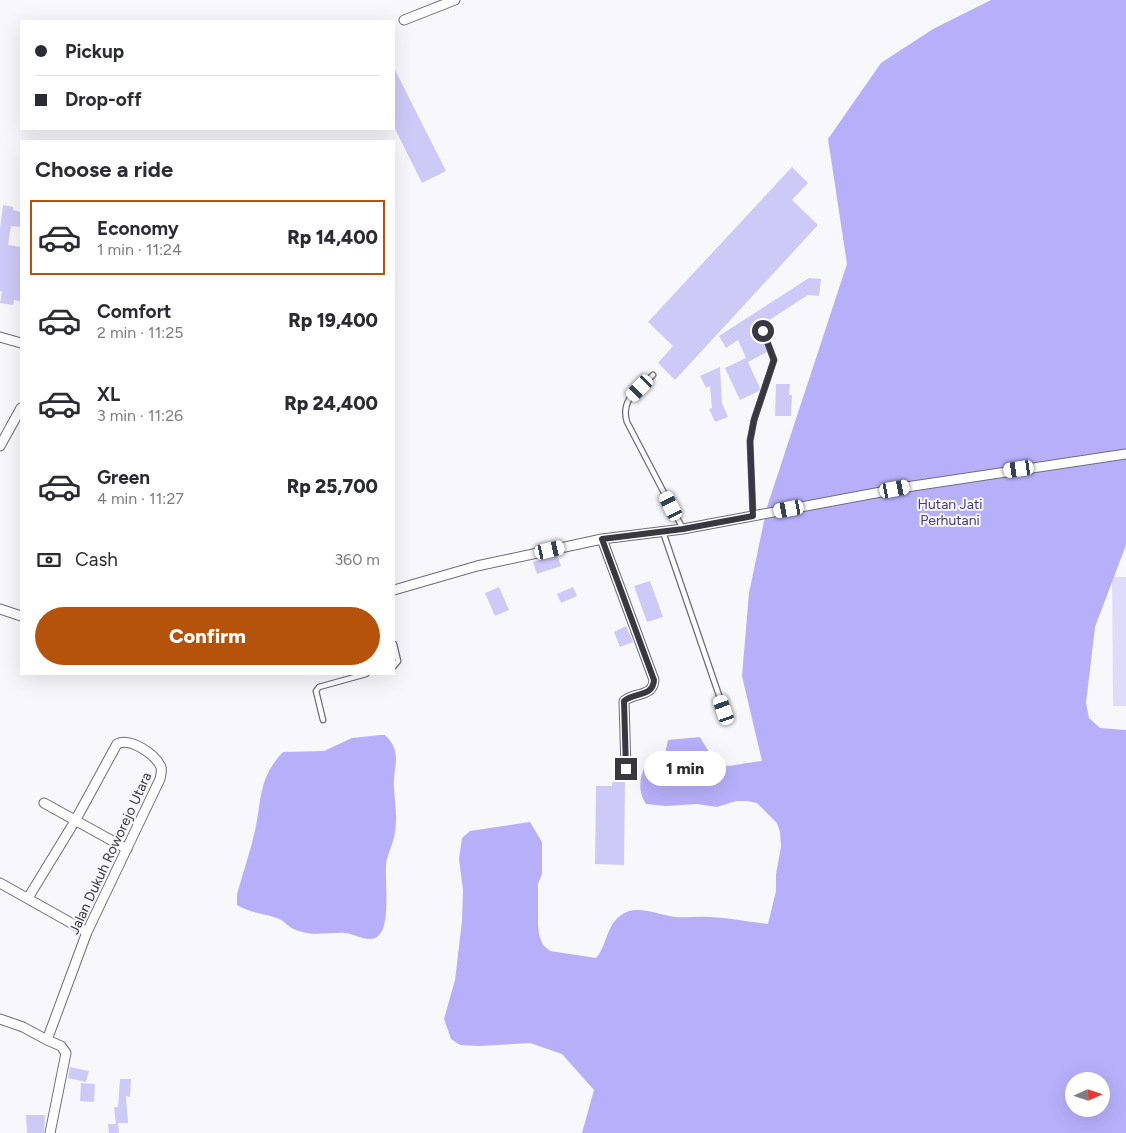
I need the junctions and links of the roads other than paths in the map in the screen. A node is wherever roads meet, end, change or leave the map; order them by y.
1 (455, 0) edge
2 (404, 20) dead end
3 (763, 331) dead end
4 (0, 337) edge
5 (20, 343) edge
6 (653, 375) dead end
7 (20, 410) edge
8 (0, 446) edge
9 (1126, 454) edge
10 (753, 516) junction
11 (683, 529) junction
12 (663, 532) junction
13 (602, 539) junction
14 (395, 590) edge
15 (0, 609) edge
16 (20, 616) edge
17 (395, 648) edge
18 (395, 665) edge
19 (363, 675) edge
20 (724, 710) dead end
21 (322, 720) dead end
22 (626, 769) dead end
23 (44, 803) dead end
24 (75, 821) junction
25 (127, 849) junction
26 (0, 883) edge
27 (28, 898) junction
28 (87, 932) junction
29 (0, 1020) edge
30 (46, 1040) junction
31 (50, 1133) edge

1 - 2 street
3 - 10 lane
4 - 5 street
6 - 11 lane
7 - 8 street
9 - 10 street
10 - 11 street
11 - 12 street
12 - 13 street
12 - 20 lane
13 - 14 street
13 - 22 street
15 - 16 street
17 - 18 lane
19 - 21 lane
23 - 24 street
24 - 25 street
24 - 25 street, Jalan Dukuh Roworejo Utara
24 - 27 street, Jalan Dukuh Roworejo Utara
25 - 28 street, Jalan Dukuh Roworejo Utara
26 - 27 street
27 - 28 street
28 - 30 street, Jalan Dukuh Roworejo Utara
29 - 30 street
30 - 31 street

